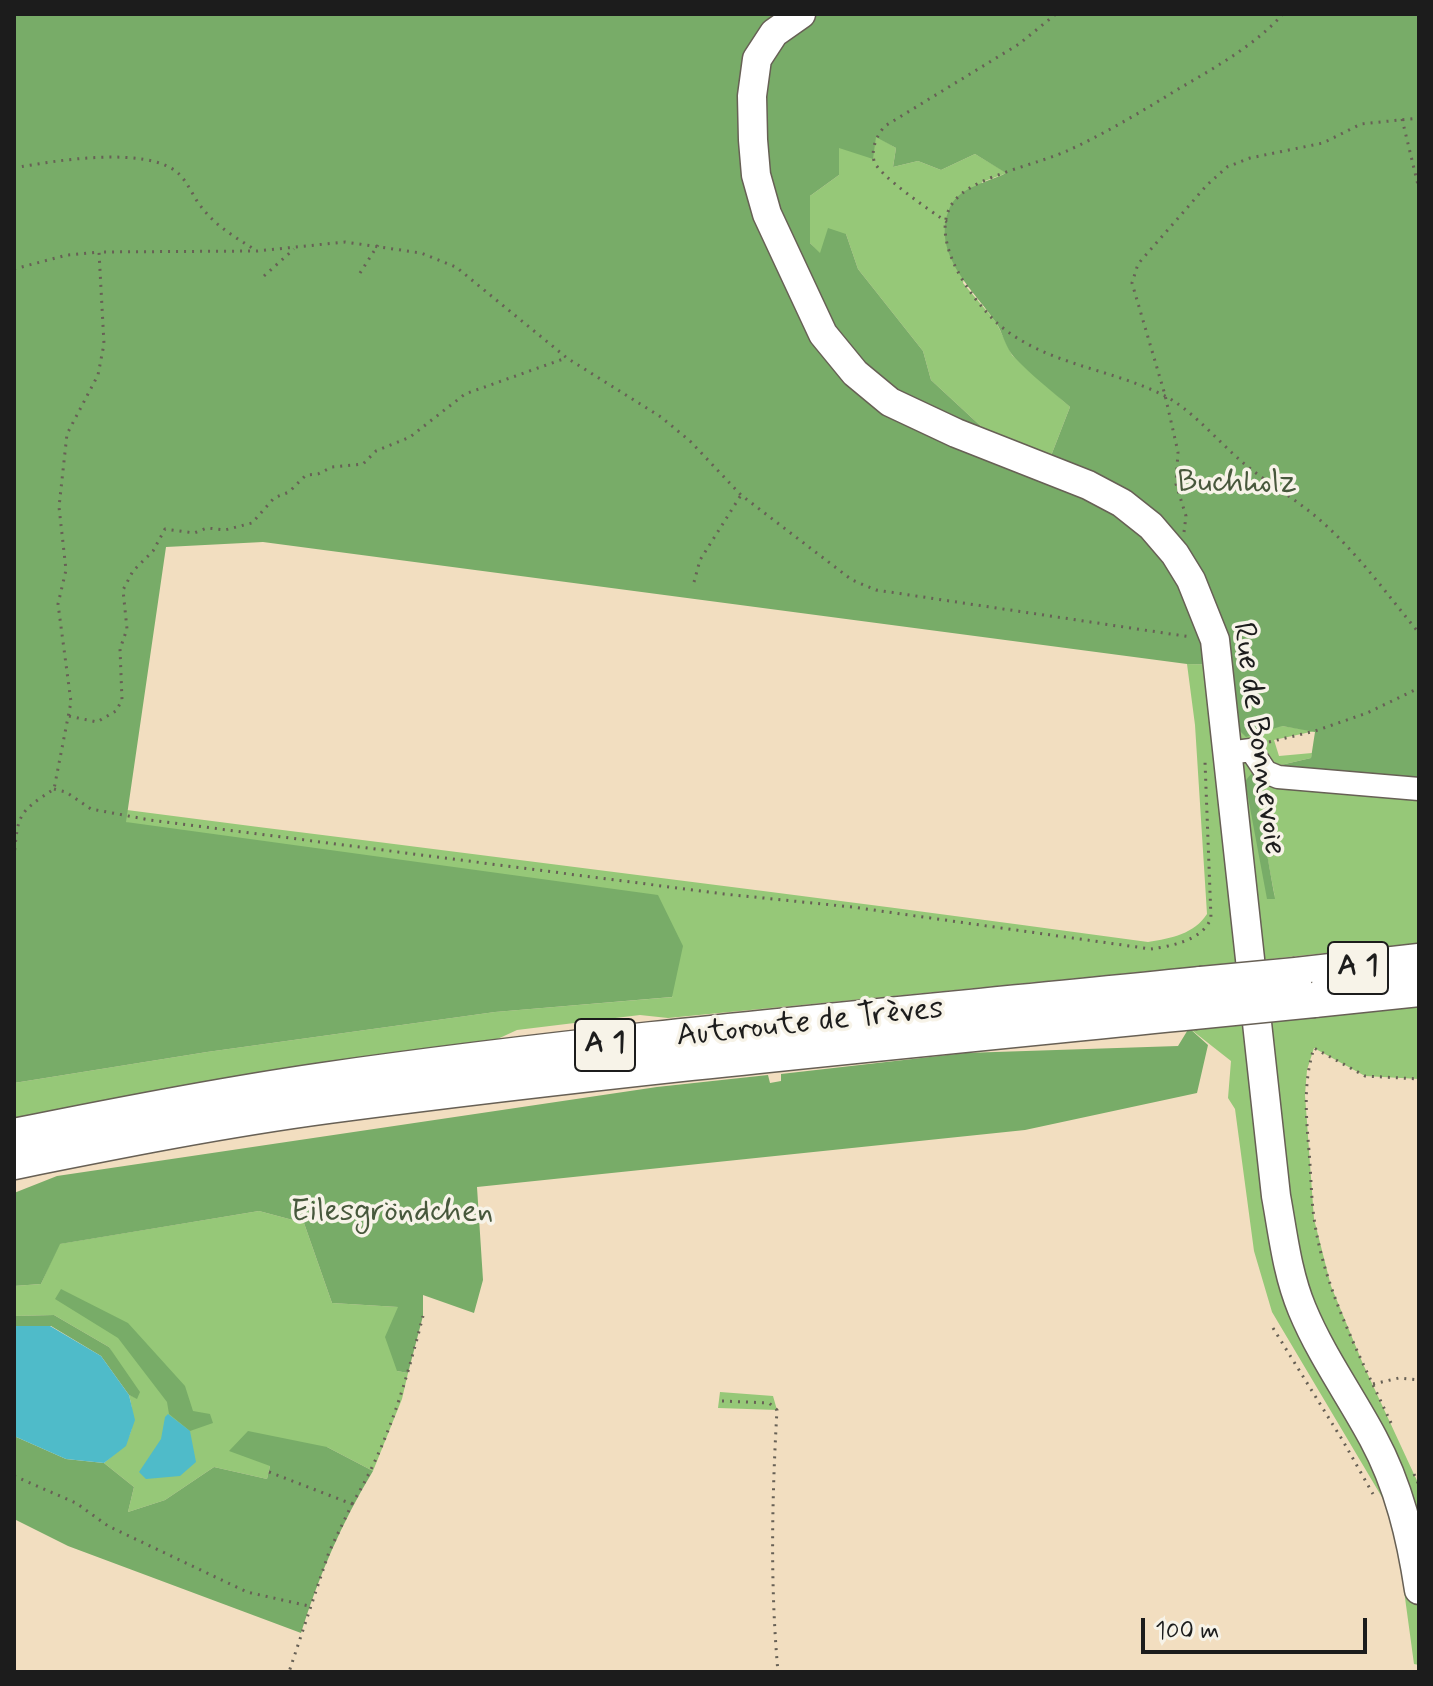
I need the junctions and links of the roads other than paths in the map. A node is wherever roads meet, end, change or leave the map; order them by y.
1 (801, 14) edge
2 (1228, 754) junction
3 (1419, 789) edge
4 (1419, 961) edge
5 (1305, 988) junction
6 (1419, 989) edge
7 (1198, 998) junction
8 (14, 1136) edge
9 (14, 1162) edge
10 (1419, 1590) edge

1 - 2 main road, Rue de Bonnevoie
2 - 3 lane
2 - 10 main road, Rue de Bonnevoie
4 - 5 highway, Autoroute de Trèves / A 1
5 - 6 highway, Autoroute de Trèves / A 1
5 - 7 highway, Autoroute de Trèves / A 1, bridge
7 - 8 highway, Autoroute de Trèves / A 1
7 - 9 highway, Autoroute de Trèves / A 1

